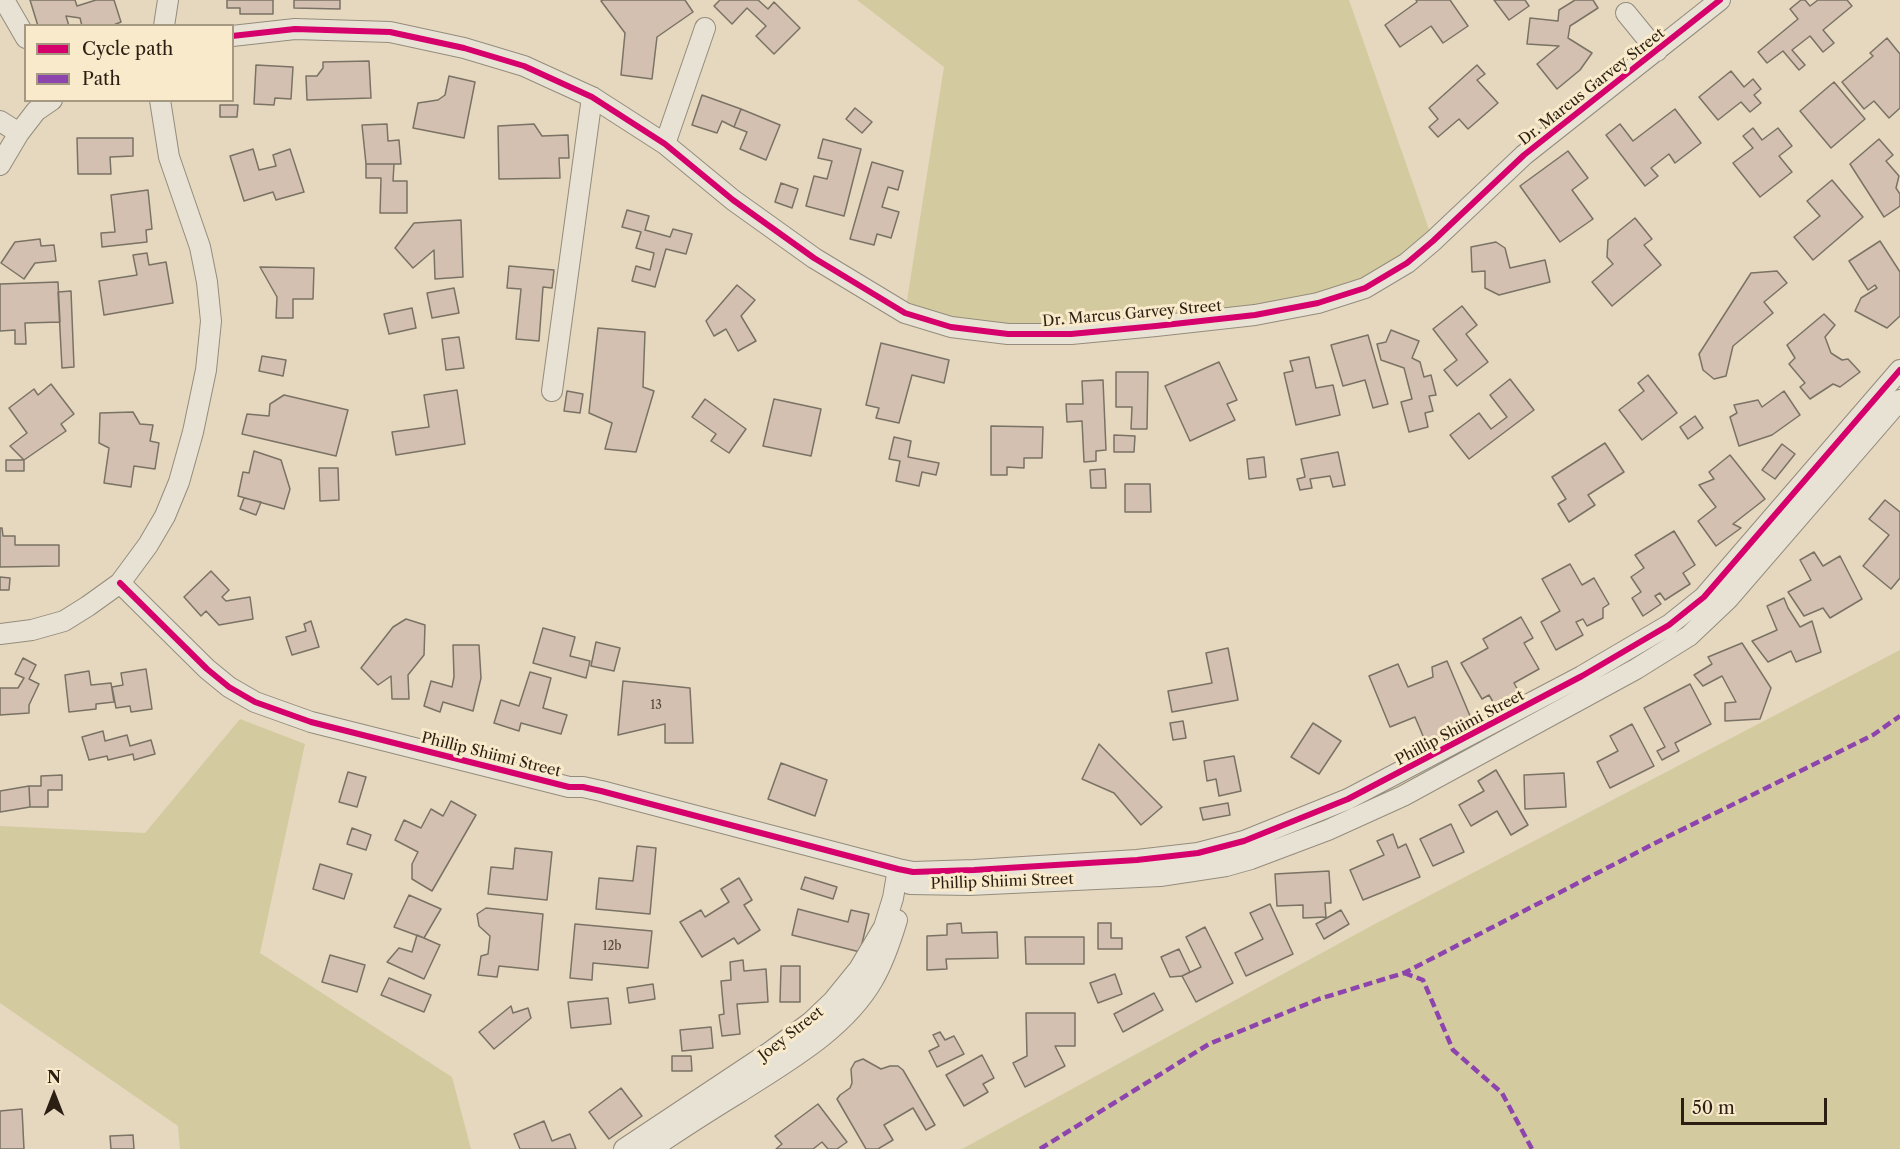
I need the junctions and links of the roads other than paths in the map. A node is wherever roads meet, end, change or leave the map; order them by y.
1 (4, 0) edge
2 (168, 0) edge
3 (1720, 0) edge
4 (1626, 13) dead end
5 (164, 24) edge
6 (705, 28) dead end
7 (24, 35) edge
8 (234, 36) edge
9 (1657, 51) junction
10 (592, 97) junction
11 (49, 102) edge
12 (160, 102) edge
13 (0, 121) edge
14 (19, 133) junction
15 (665, 144) junction
16 (0, 165) edge
17 (1900, 370) edge
18 (552, 391) dead end
19 (1900, 400) edge
20 (120, 583) junction
21 (0, 634) edge
22 (904, 877) junction
23 (624, 1149) edge
24 (651, 1149) edge

1 - 7 street
2 - 5 street
3 - 9 street, Dr. Marcus Garvey Street
4 - 9 street
6 - 15 street
8 - 10 street, Dr. Marcus Garvey Street
9 - 15 street, Dr. Marcus Garvey Street
10 - 15 street, Dr. Marcus Garvey Street
10 - 18 street
11 - 14 street
12 - 20 street
13 - 14 street
14 - 16 street
17 - 22 street, Phillip Shiimi Street
19 - 22 street, Phillip Shiimi Street
20 - 21 street
20 - 22 street, Phillip Shiimi Street
22 - 23 street, Joey Street
22 - 24 street, Joey Street

